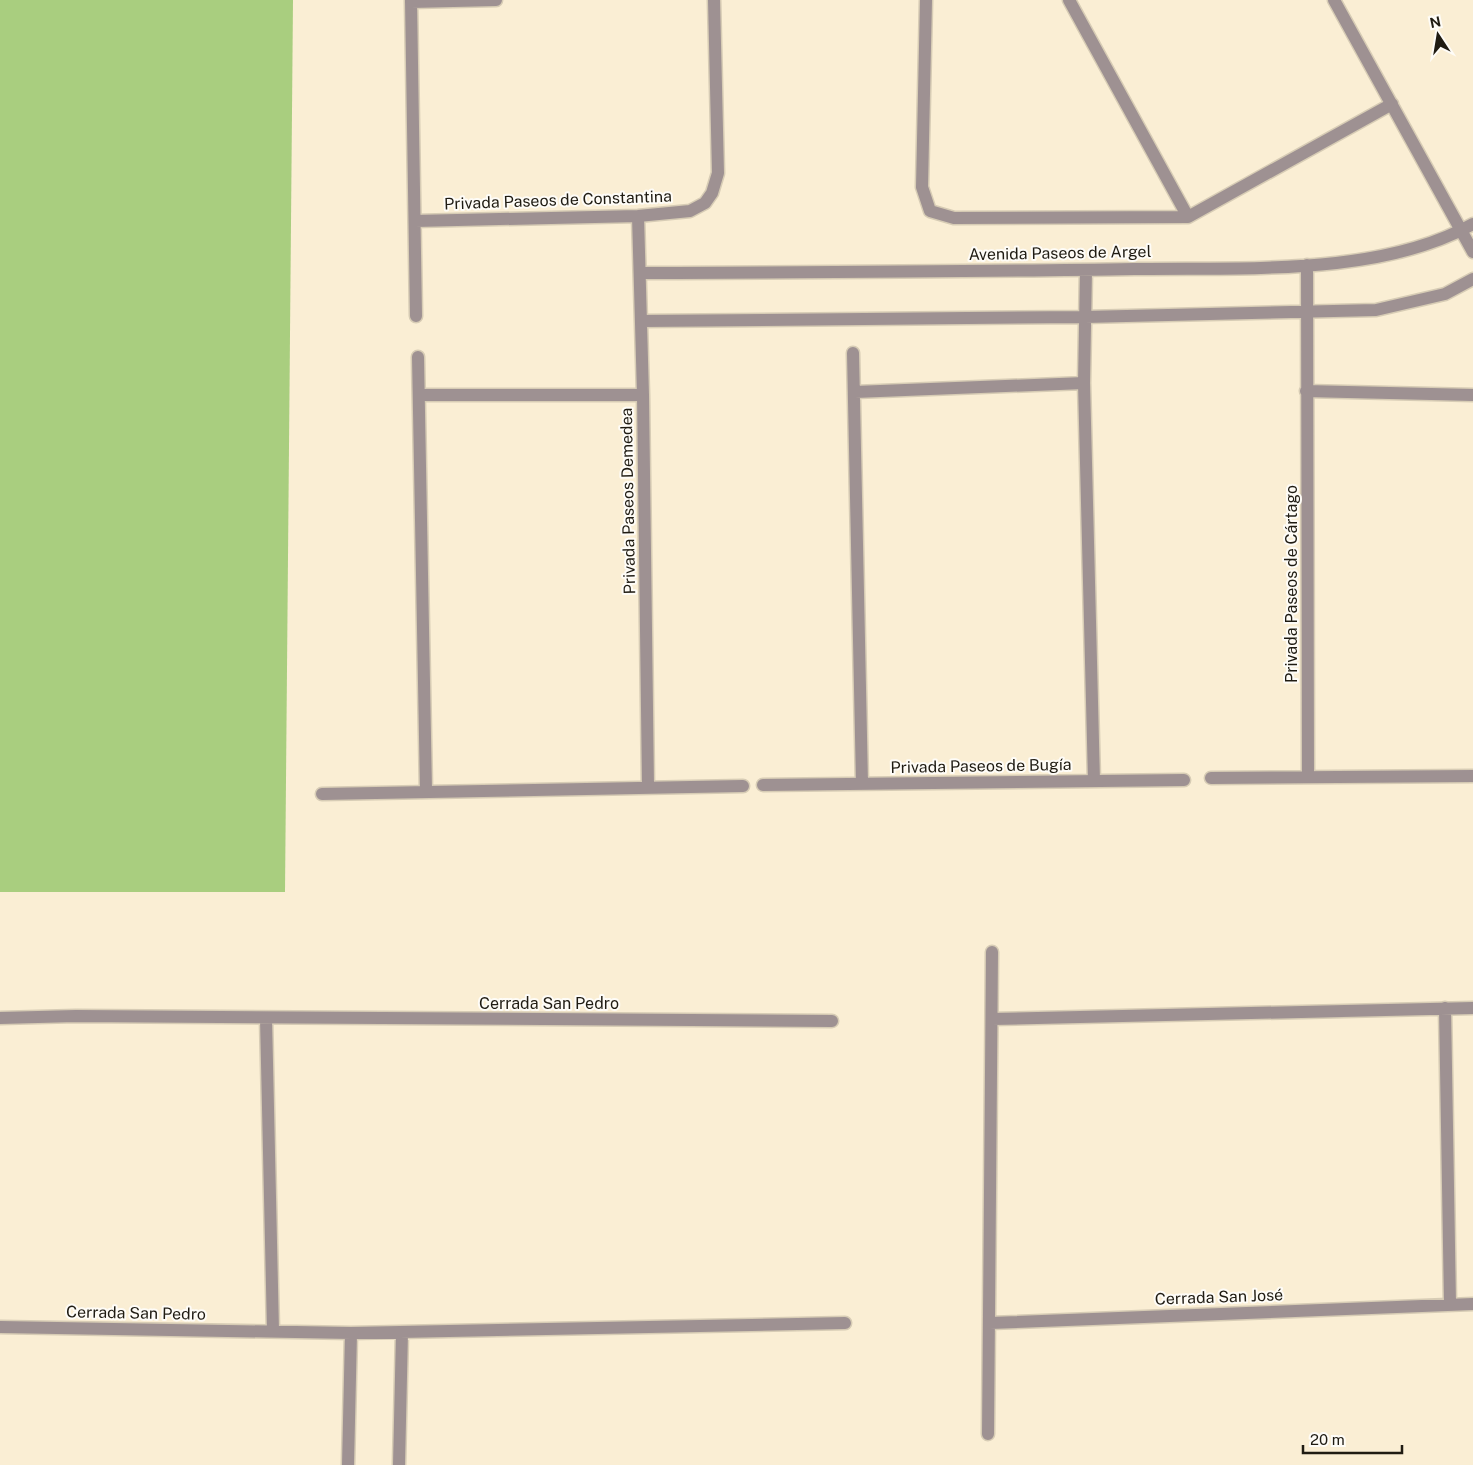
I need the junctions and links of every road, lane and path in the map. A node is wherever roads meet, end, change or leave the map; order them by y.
1 (496, 0) edge
2 (714, 0) edge
3 (926, 0) edge
4 (1069, 0) edge
5 (1334, 0) edge
6 (411, 1) edge
7 (1392, 104) junction
8 (638, 216) junction
9 (1188, 217) junction
10 (415, 221) junction
11 (1473, 224) edge
12 (1461, 231) junction
13 (1473, 252) edge
14 (1307, 265) junction
15 (1086, 270) junction
16 (640, 273) junction
17 (1473, 279) edge
18 (1307, 312) junction
19 (416, 316) dead end
20 (1085, 317) junction
21 (642, 321) junction
22 (853, 353) dead end
23 (418, 357) dead end
24 (1084, 383) junction
25 (1306, 391) junction
26 (855, 392) junction
27 (643, 394) junction
28 (420, 395) junction
29 (1473, 395) edge
30 (1473, 776) edge
31 (1308, 777) junction
32 (1211, 778) dead end
33 (1184, 780) dead end
34 (1094, 781) junction
35 (862, 784) junction
36 (763, 785) dead end
37 (648, 786) junction
38 (743, 786) dead end
39 (426, 791) junction
40 (322, 794) dead end
41 (992, 952) dead end
42 (1445, 1008) junction
43 (1473, 1008) edge
44 (0, 1018) edge
45 (266, 1018) junction
46 (992, 1019) junction
47 (832, 1021) dead end
48 (1450, 1304) junction
49 (1473, 1304) edge
50 (990, 1322) junction
51 (845, 1323) dead end
52 (0, 1327) edge
53 (273, 1331) junction
54 (402, 1332) junction
55 (351, 1333) junction
56 (988, 1434) dead end
57 (348, 1465) edge
58 (399, 1465) edge

1 - 6 street
2 - 8 street, Privada Paseos de Constantina
3 - 9 street
4 - 9 street
5 - 7 street
6 - 10 street
7 - 9 street
7 - 12 street
8 - 10 street, Privada Paseos de Constantina
8 - 16 street, Privada Paseos Demedea
10 - 19 street
11 - 12 street, Avenida Paseos de Argel
12 - 13 street
12 - 14 street, Avenida Paseos de Argel
14 - 15 street, Avenida Paseos de Argel
14 - 18 street, Privada Paseos de Cártago
15 - 16 street, Avenida Paseos de Argel
15 - 20 street, Privada Paseos de Bugía
16 - 21 street, Privada Paseos Demedea
17 - 18 street
18 - 20 street
18 - 25 street, Privada Paseos de Cártago
20 - 21 street
20 - 24 street, Privada Paseos de Bugía
21 - 27 street, Privada Paseos Demedea
22 - 26 street
23 - 28 street
24 - 26 street
24 - 34 street, Privada Paseos de Bugía
25 - 29 street
25 - 31 street, Privada Paseos de Cártago
26 - 35 street
27 - 28 street
27 - 37 street, Privada Paseos Demedea
28 - 39 street
30 - 31 street
31 - 32 street
33 - 34 street
34 - 35 street, Privada Paseos de Bugía
35 - 36 street
37 - 38 street
37 - 39 street
39 - 40 street
41 - 46 street
42 - 43 street
42 - 46 street
42 - 48 street
44 - 45 street, Cerrada San Pedro
45 - 47 street, Cerrada San Pedro
45 - 53 street
46 - 50 street
48 - 49 street, Cerrada San José
48 - 50 street, Cerrada San José
50 - 56 street
51 - 54 street, Cerrada San Pedro
52 - 53 street, Cerrada San Pedro
53 - 55 street, Cerrada San Pedro
54 - 55 street, Cerrada San Pedro
54 - 58 street
55 - 57 street

